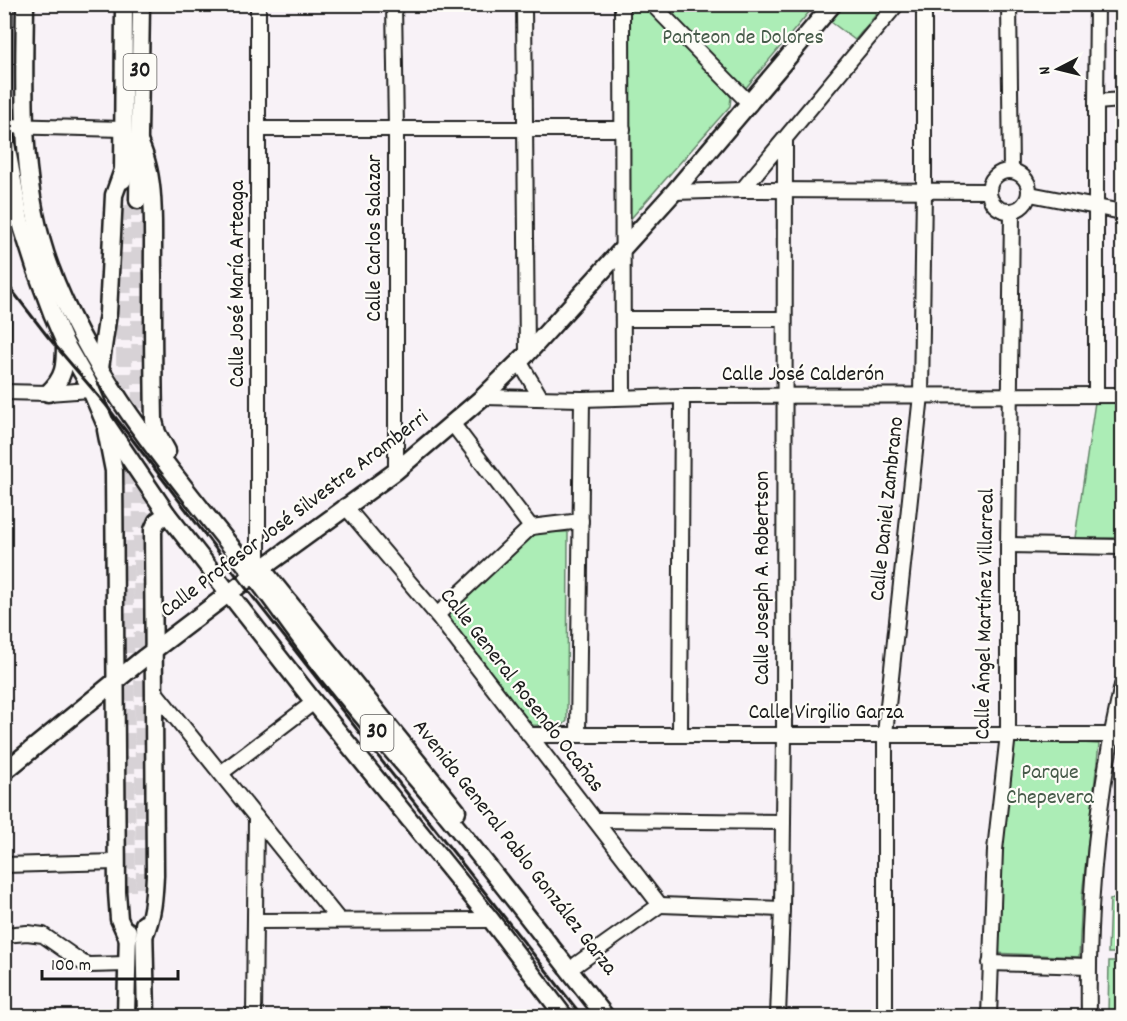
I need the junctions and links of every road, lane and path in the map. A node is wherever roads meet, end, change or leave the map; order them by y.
1 (25, 4) edge
2 (124, 4) edge
3 (141, 4) edge
4 (258, 4) edge
5 (394, 4) edge
6 (524, 4) edge
7 (622, 4) edge
8 (652, 4) edge
9 (833, 4) edge
10 (897, 4) edge
11 (924, 4) edge
12 (1009, 4) edge
13 (1097, 4) edge
14 (1122, 100) edge
15 (1096, 102) junction
16 (750, 104) junction
17 (4, 126) edge
18 (24, 126) junction
19 (123, 129) junction
20 (259, 129) junction
21 (396, 129) junction
22 (525, 129) junction
23 (623, 129) junction
24 (4, 133) edge
25 (138, 140) junction
26 (785, 140) junction
27 (123, 170) junction
28 (1011, 171) junction
29 (742, 190) junction
30 (787, 191) junction
31 (924, 191) junction
32 (989, 191) junction
33 (674, 192) junction
34 (1030, 194) junction
35 (1096, 208) junction
36 (1012, 212) junction
37 (1122, 212) edge
38 (624, 248) junction
39 (43, 268) junction
40 (624, 319) junction
41 (784, 319) junction
42 (65, 343) junction
43 (523, 357) junction
44 (100, 368) junction
45 (90, 390) junction
46 (4, 392) edge
47 (48, 393) junction
48 (921, 395) junction
49 (1096, 395) junction
50 (1122, 395) edge
51 (682, 396) junction
52 (1009, 396) junction
53 (483, 397) junction
54 (623, 397) junction
55 (785, 397) junction
56 (541, 398) junction
57 (582, 399) junction
58 (104, 421) junction
59 (452, 423) junction
60 (396, 471) junction
61 (345, 506) junction
62 (167, 514) junction
63 (581, 521) junction
64 (531, 527) junction
65 (1008, 545) junction
66 (1122, 547) edge
67 (257, 568) junction
68 (229, 593) junction
69 (437, 615) junction
70 (154, 651) junction
71 (115, 682) junction
72 (1122, 685) edge
73 (155, 692) junction
74 (315, 702) junction
75 (784, 734) junction
76 (885, 734) junction
77 (1008, 734) junction
78 (529, 735) junction
79 (579, 735) junction
80 (680, 735) junction
81 (1117, 737) edge
82 (4, 772) edge
83 (221, 773) junction
84 (256, 816) junction
85 (595, 820) junction
86 (783, 822) junction
87 (461, 826) junction
88 (116, 862) junction
89 (4, 865) edge
90 (660, 905) junction
91 (782, 909) junction
92 (338, 920) junction
93 (490, 920) junction
94 (256, 921) junction
95 (4, 935) edge
96 (144, 936) junction
97 (128, 939) junction
98 (990, 963) junction
99 (126, 964) junction
100 (577, 964) junction
101 (1088, 966) junction
102 (126, 1017) edge
103 (146, 1017) edge
104 (254, 1017) edge
105 (564, 1017) edge
106 (605, 1017) edge
107 (620, 1017) edge
108 (778, 1017) edge
109 (885, 1017) edge
110 (989, 1017) edge
111 (1089, 1017) edge

1 - 18 main road, 30
2 - 19 main road, 30
3 - 25 main road, 30
4 - 20 street, Calle José María Arteaga
5 - 21 street, Calle Carlos Salazar
6 - 22 street
7 - 23 street
8 - 16 street
9 - 16 main road, Calle Profesor José Silvestre Aramberri
10 - 26 street
11 - 31 street, Calle Daniel Zambrano
12 - 28 street
13 - 15 street
14 - 15 street
15 - 35 street
16 - 33 main road, Calle Profesor José Silvestre Aramberri
17 - 18 street
18 - 19 street
18 - 39 main road, 30
19 - 27 main road, 30
20 - 21 street
20 - 67 street, Calle José María Arteaga
21 - 22 street
21 - 60 street, Calle Carlos Salazar
22 - 23 street
22 - 43 street
23 - 38 street
24 - 39 main road, 30
25 - 27 main road, 30
25 - 67 main road
26 - 29 street
26 - 30 street, Calle Joseph A. Robertson
27 - 44 main road
28 - 32 street
28 - 34 street
29 - 30 street
29 - 33 street
30 - 31 street
30 - 41 street, Calle Joseph A. Robertson
31 - 32 street
31 - 48 street, Calle Daniel Zambrano
32 - 36 street
33 - 38 main road, Calle Profesor José Silvestre Aramberri
34 - 35 street
34 - 36 street
35 - 37 street
35 - 49 street
36 - 52 street, Calle Ángel Martínez Villarreal
38 - 40 street
38 - 43 main road, Calle Profesor José Silvestre Aramberri
39 - 42 main road, 30
39 - 44 main road, 30
40 - 41 street
40 - 54 street
41 - 55 street, Calle Joseph A. Robertson
42 - 45 main road, 30
42 - 47 main road
43 - 53 main road, Calle Profesor José Silvestre Aramberri
43 - 56 street
44 - 67 main road, Avenida General Pablo González Garza / 30
45 - 47 street
45 - 58 main road, 30
46 - 47 street
48 - 52 street, Calle José Calderón
48 - 55 street, Calle José Calderón
48 - 76 street, Calle Daniel Zambrano
49 - 50 street, Calle José Calderón
49 - 52 street, Calle José Calderón
51 - 54 street, Calle José Calderón
51 - 55 street, Calle José Calderón
51 - 80 street
52 - 65 street, Calle Ángel Martínez Villarreal
53 - 56 street, Calle José Calderón
53 - 59 main road, Calle Profesor José Silvestre Aramberri
54 - 57 street, Calle José Calderón
55 - 75 street, Calle Joseph A. Robertson
56 - 57 street, Calle José Calderón
57 - 63 street
58 - 62 main road, 30
58 - 71 main road
59 - 60 main road, Calle Profesor José Silvestre Aramberri
59 - 64 street
60 - 61 main road, Calle Profesor José Silvestre Aramberri
61 - 67 main road, Calle Profesor José Silvestre Aramberri
61 - 69 street, Calle General Rosendo Ocañas
62 - 68 main road, 30
62 - 70 main road
63 - 64 street
63 - 79 street
64 - 69 street
65 - 66 street
65 - 77 street, Calle Ángel Martínez Villarreal
67 - 68 main road, Calle Profesor José Silvestre Aramberri
67 - 87 main road, Avenida General Pablo González Garza / 30
68 - 70 main road, Calle Profesor José Silvestre Aramberri
68 - 74 main road, 30
69 - 78 street, Calle General Rosendo Ocañas
70 - 71 main road, Calle Profesor José Silvestre Aramberri
70 - 73 main road
71 - 82 main road, Calle Profesor José Silvestre Aramberri
71 - 88 main road
72 - 81 street
73 - 83 street
73 - 96 main road
74 - 83 street
74 - 93 main road, 30
75 - 76 street, Calle Virgilio Garza
75 - 80 street, Calle Virgilio Garza
75 - 86 street, Calle Joseph A. Robertson
76 - 77 street, Calle Virgilio Garza
76 - 109 street, Calle Daniel Zambrano
77 - 81 street, Calle Virgilio Garza
77 - 98 street, Calle Ángel Martínez Villarreal
78 - 79 street, Calle Virgilio Garza
78 - 85 street, Calle General Rosendo Ocañas
79 - 80 street, Calle Virgilio Garza
81 - 101 street
83 - 84 street
84 - 92 street
84 - 94 street
85 - 86 street
85 - 90 street, Calle General Rosendo Ocañas
86 - 91 street, Calle Joseph A. Robertson
87 - 100 main road, Avenida General Pablo González Garza / 30
87 - 106 main road, Avenida General Pablo González Garza / 30
88 - 89 street
88 - 97 main road
90 - 91 street
90 - 100 street
91 - 108 street, Calle Joseph A. Robertson
92 - 93 street
92 - 94 street
93 - 105 main road, 30
94 - 104 street
95 - 99 street
96 - 97 main road
96 - 103 main road
97 - 99 main road
98 - 101 street
98 - 110 street, Calle Ángel Martínez Villarreal
99 - 102 main road
100 - 107 main road, Avenida General Pablo González Garza / 30
101 - 111 street

